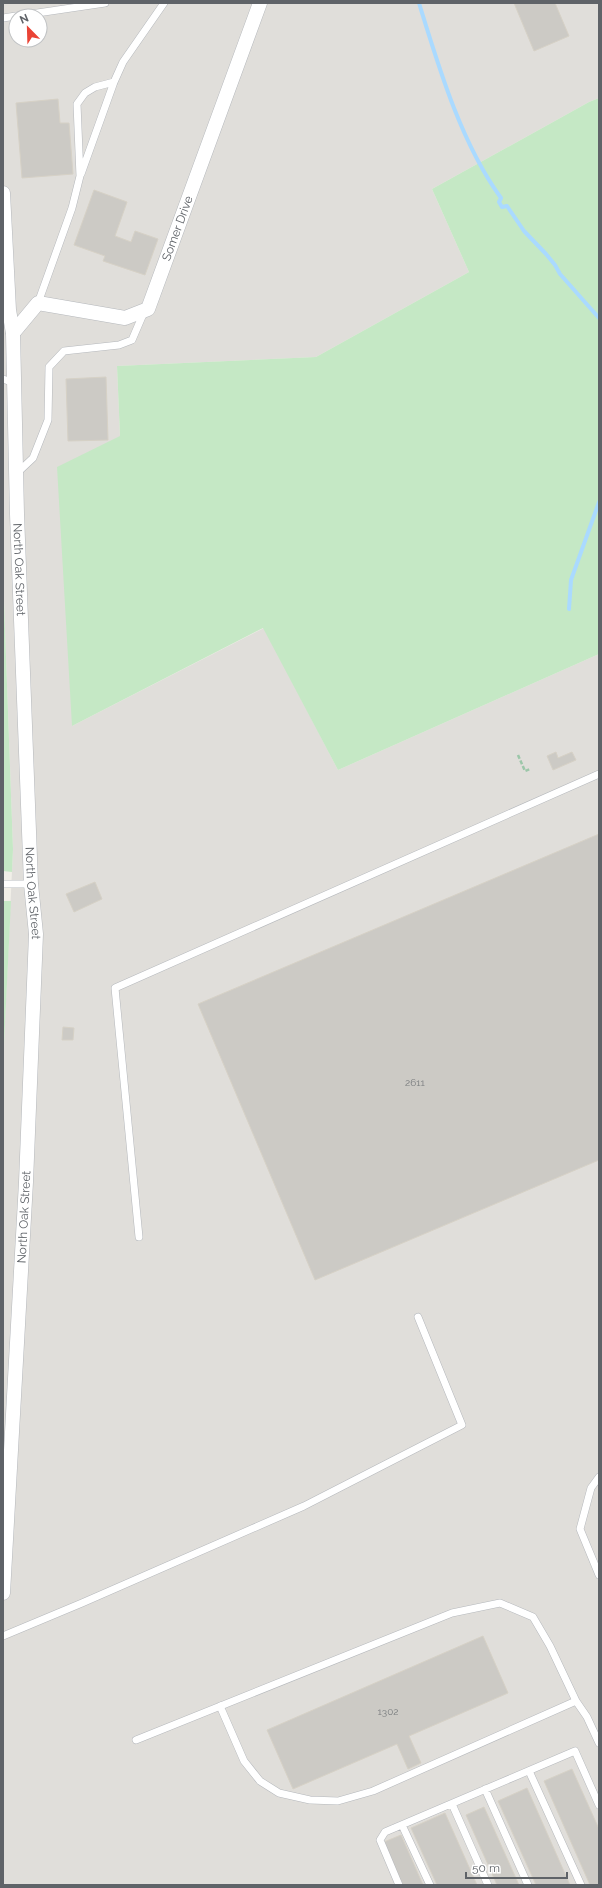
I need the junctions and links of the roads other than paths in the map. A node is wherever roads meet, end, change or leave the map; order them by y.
1 (105, 3) edge
2 (164, 3) edge
3 (260, 3) edge
4 (48, 11) edge
5 (114, 82) junction
6 (80, 176) junction
7 (3, 193) edge
8 (38, 303) junction
9 (144, 311) junction
10 (13, 333) junction
11 (9, 381) edge
12 (16, 475) junction
13 (599, 774) edge
14 (3, 884) edge
15 (31, 884) junction
16 (139, 1237) dead end
17 (418, 1317) dead end
18 (8, 1435) edge
19 (599, 1477) edge
20 (599, 1575) edge
21 (3, 1593) edge
22 (3, 1636) edge
23 (576, 1701) junction
24 (220, 1706) junction
25 (136, 1740) dead end
26 (599, 1743) edge
27 (529, 1770) junction
28 (485, 1790) junction
29 (452, 1804) junction
30 (599, 1805) edge
31 (402, 1825) junction
32 (399, 1885) edge
33 (430, 1885) edge
34 (488, 1885) edge
35 (528, 1885) edge
36 (581, 1885) edge

1 - 4 lane
2 - 5 lane
3 - 9 street, Somer Drive
5 - 6 lane
5 - 6 lane
6 - 8 lane
7 - 10 street, North Oak Street
8 - 9 street
8 - 10 street
9 - 12 lane
10 - 11 street, North Oak Street
11 - 12 street, North Oak Street
12 - 15 street, North Oak Street
13 - 16 lane
14 - 15 lane
15 - 18 street, North Oak Street
17 - 22 lane
18 - 21 street, North Oak Street
19 - 20 lane
23 - 24 lane
23 - 24 lane
23 - 26 lane
24 - 25 lane
27 - 28 lane
27 - 30 lane
27 - 36 lane
28 - 29 lane
28 - 35 lane
29 - 31 lane
29 - 34 lane
31 - 32 lane
31 - 33 lane

